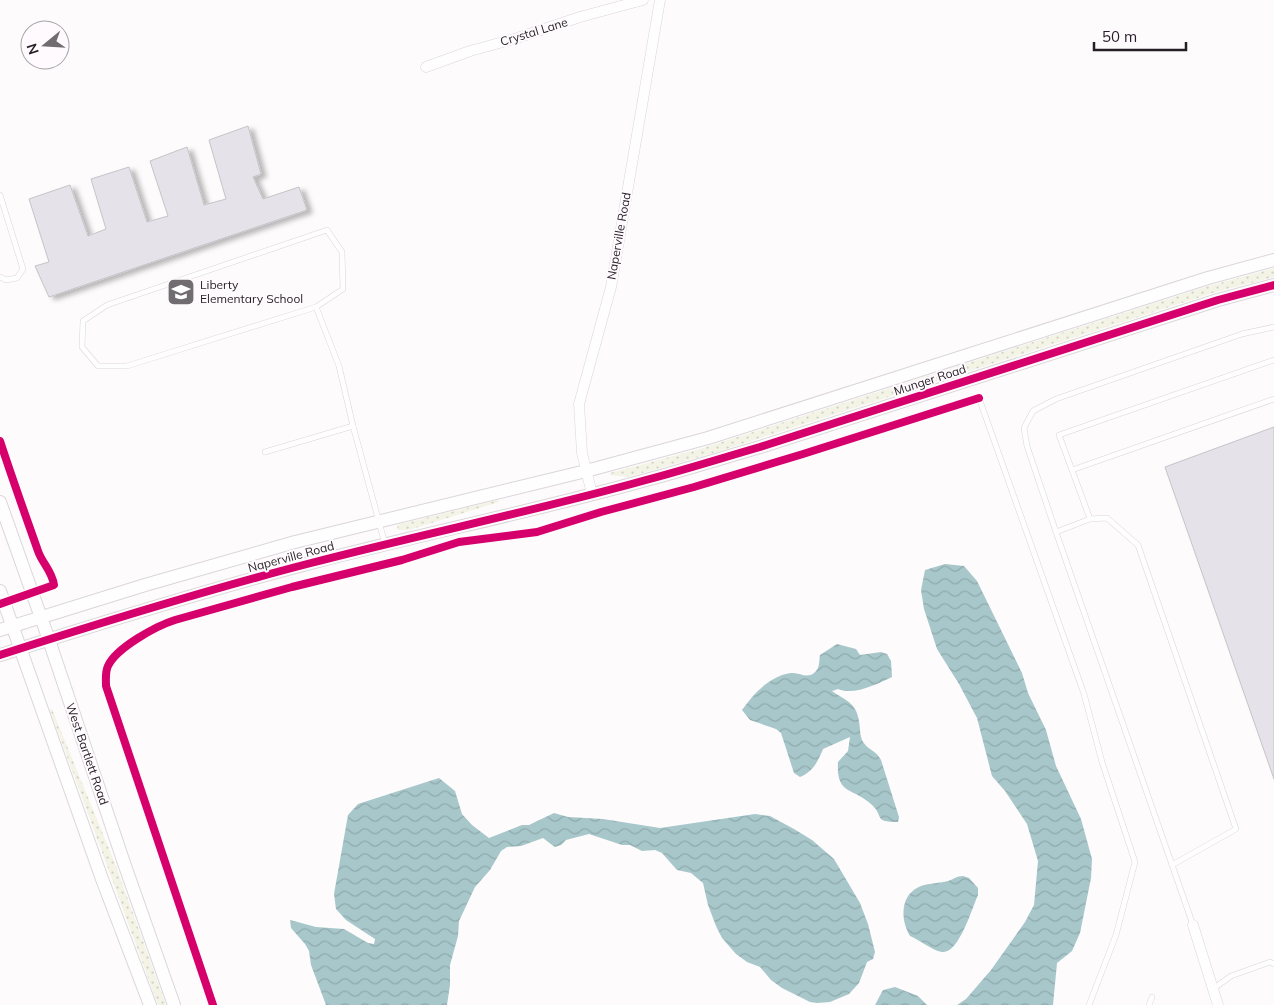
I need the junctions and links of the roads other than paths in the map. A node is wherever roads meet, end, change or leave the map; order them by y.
1 (643, 0) edge
2 (660, 0) edge
3 (426, 67) dead end
4 (0, 195) edge
5 (1274, 260) edge
6 (0, 277) edge
7 (1274, 285) edge
8 (316, 307) junction
9 (1274, 327) edge
10 (1274, 360) edge
11 (979, 398) dead end
12 (1274, 399) edge
13 (353, 426) junction
14 (265, 452) dead end
15 (1072, 470) junction
16 (586, 471) junction
17 (592, 494) junction
18 (0, 502) edge
19 (1090, 519) junction
20 (379, 521) junction
21 (1056, 532) junction
22 (385, 544) junction
23 (0, 590) edge
24 (41, 617) junction
25 (6, 628) edge
26 (49, 640) junction
27 (20, 649) junction
28 (0, 655) edge
29 (1172, 865) junction
30 (1193, 925) joint
31 (1274, 964) edge
32 (1213, 989) junction
33 (1152, 997) dead end
34 (150, 1005) edge
35 (174, 1005) edge
36 (1089, 1005) edge
37 (1149, 1005) edge
38 (1218, 1005) edge

1 - 3 street, Crystal Lane
2 - 16 street, Naperville Road
4 - 6 lane
5 - 16 street, Munger Road
7 - 17 street, Munger Road
8 - 8 lane
8 - 13 lane
9 - 21 lane
10 - 15 lane
11 - 36 lane
12 - 15 lane
13 - 14 lane
13 - 20 lane
15 - 19 lane
16 - 17 street, Naperville Road
16 - 20 street, Naperville Road
17 - 22 street, Naperville Road
18 - 24 street, West Bartlett Road
19 - 21 lane
19 - 29 lane
20 - 22 lane
20 - 24 street, Naperville Road
21 - 29 lane
22 - 26 street, Naperville Road
23 - 25 street
24 - 25 street, Naperville Road
24 - 26 street, West Bartlett Road
25 - 27 street
26 - 27 street, Naperville Road
26 - 35 street, West Bartlett Road
27 - 28 street, Naperville Road
27 - 34 street
29 - 30 lane
30 - 32 street
31 - 32 lane
32 - 38 street
33 - 37 lane

